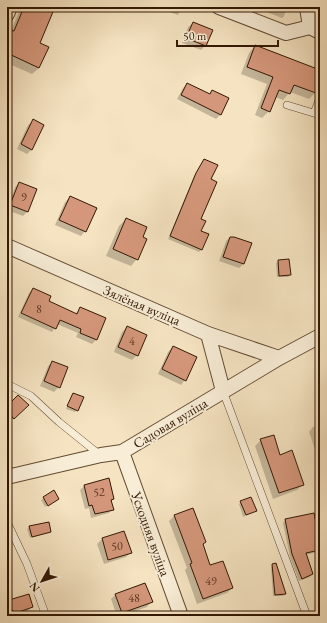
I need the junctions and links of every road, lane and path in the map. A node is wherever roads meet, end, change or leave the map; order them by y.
1 (10, 7) edge
2 (219, 7) edge
3 (308, 7) edge
4 (7, 14) edge
5 (315, 30) edge
6 (320, 98) edge
7 (287, 105) dead end
8 (317, 114) edge
9 (7, 246) edge
10 (208, 334) junction
11 (320, 336) edge
12 (279, 358) junction
13 (7, 384) edge
14 (223, 391) junction
15 (122, 452) junction
16 (101, 455) junction
17 (7, 477) edge
18 (7, 522) edge
19 (46, 616) edge
20 (181, 616) edge
21 (307, 616) edge

1 - 4 street
2 - 5 street
3 - 5 street
6 - 8 lane
7 - 8 lane
9 - 10 street, Зялёная вуліца
10 - 12 street, Зялёная вуліца
10 - 14 street
11 - 12 street, Садовая вуліца
12 - 14 street, Садовая вуліца
13 - 16 lane
14 - 15 street, Садовая вуліца
14 - 21 lane
15 - 16 street, Садовая вуліца
15 - 20 street, Усходняя вуліца
16 - 17 street, Садовая вуліца
18 - 19 lane

